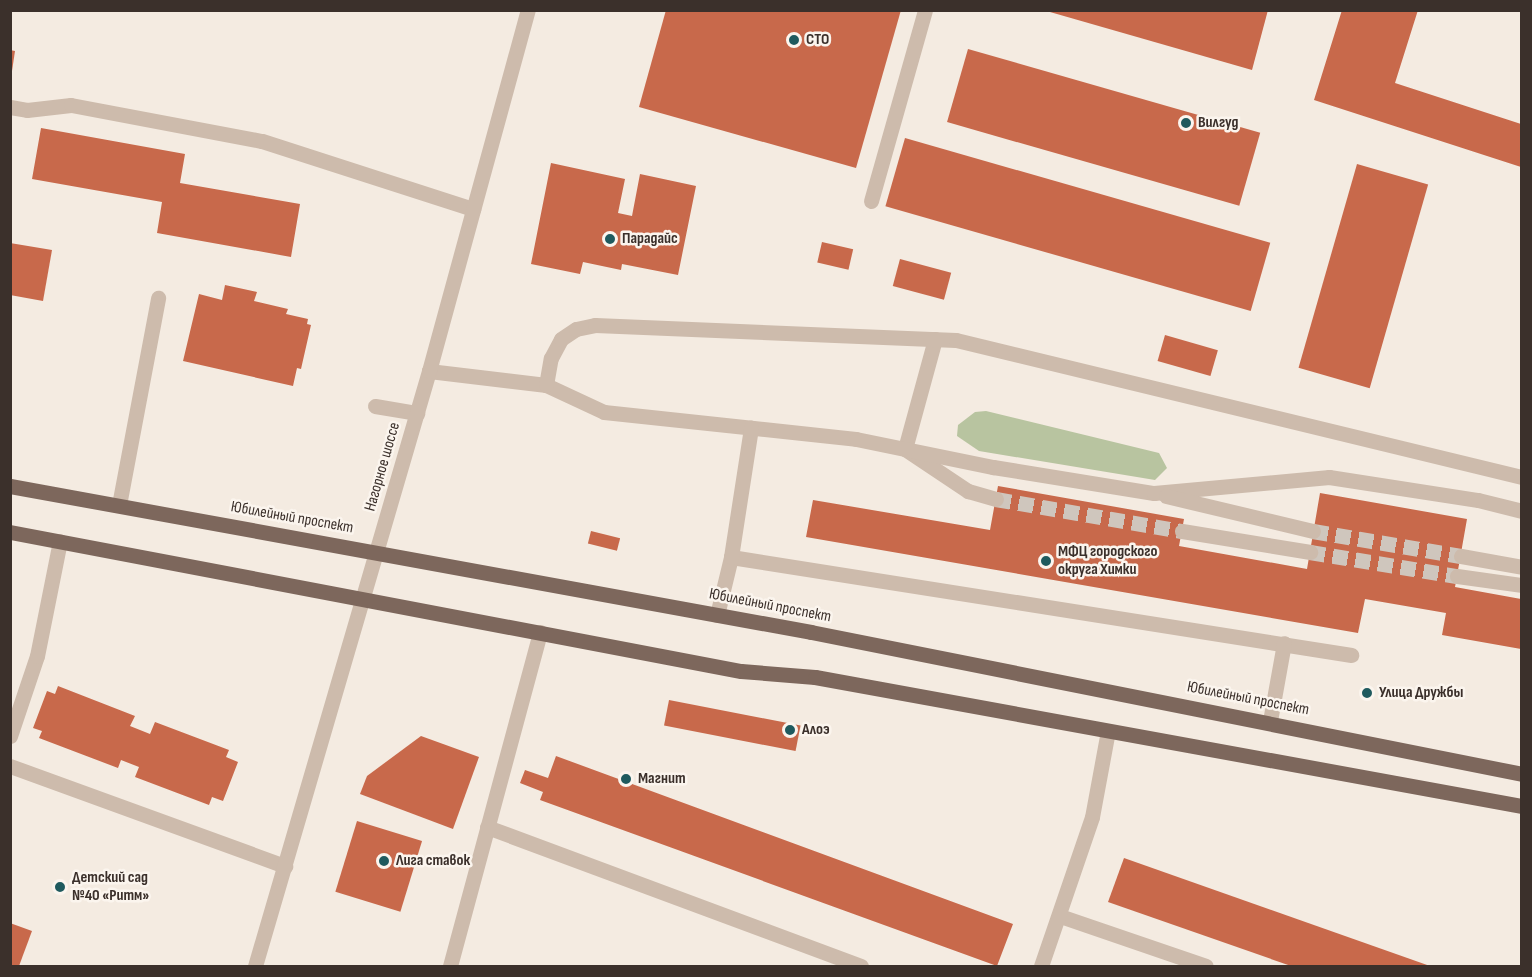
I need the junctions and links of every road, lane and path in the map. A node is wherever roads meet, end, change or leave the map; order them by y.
1 (528, 10) edge
2 (925, 10) edge
3 (10, 107) edge
4 (871, 201) dead end
5 (473, 209) junction
6 (158, 298) dead end
7 (935, 339) junction
8 (429, 371) junction
9 (546, 385) junction
10 (375, 406) dead end
11 (417, 413) junction
12 (751, 428) junction
13 (905, 449) junction
14 (1521, 477) edge
15 (10, 486) edge
16 (1154, 493) junction
17 (996, 499) tunnel mouth
18 (119, 505) junction
19 (1521, 511) edge
20 (1182, 531) tunnel mouth
21 (1313, 531) tunnel mouth
22 (10, 532) edge
23 (60, 541) junction
24 (376, 552) junction
25 (1310, 552) tunnel mouth
26 (1461, 556) tunnel mouth
27 (731, 557) junction
28 (1521, 567) edge
29 (1457, 576) tunnel mouth
30 (1521, 585) edge
31 (362, 599) junction
32 (717, 615) junction
33 (540, 632) junction
34 (1284, 643) junction
35 (1351, 655) dead end
36 (1270, 721) junction
37 (1108, 731) junction
38 (10, 736) edge
39 (10, 766) edge
40 (1521, 774) edge
41 (1521, 806) edge
42 (487, 827) junction
43 (285, 866) junction
44 (1060, 916) junction
45 (256, 966) edge
46 (450, 966) edge
47 (861, 966) edge
48 (1041, 966) edge
49 (1206, 966) edge

1 - 5 street, Нагорное шоссе
2 - 4 street
3 - 5 street
5 - 8 street, Нагорное шоссе
6 - 18 street
7 - 9 street
7 - 13 street
7 - 14 street
8 - 9 street
8 - 11 street, Нагорное шоссе
9 - 12 street
10 - 11 street
11 - 24 street, Нагорное шоссе
12 - 13 street
12 - 27 street
13 - 16 street
13 - 17 street
15 - 18 main road, Юбилейный проспект
16 - 19 street
16 - 21 street
18 - 24 main road, Юбилейный проспект
20 - 25 street
22 - 23 main road
23 - 31 main road
23 - 38 street
24 - 31 street, Нагорное шоссе
24 - 32 main road, Юбилейный проспект
26 - 28 street
27 - 32 street
27 - 34 street
29 - 30 street
31 - 33 main road
31 - 43 street, Нагорное шоссе
32 - 36 main road, Юбилейный проспект
33 - 37 main road
33 - 42 street
34 - 35 street
34 - 36 street
36 - 40 main road, Юбилейный проспект
37 - 41 main road
37 - 44 street
39 - 43 street
42 - 46 street
42 - 47 street
43 - 45 street, Нагорное шоссе
44 - 48 street
44 - 49 street

